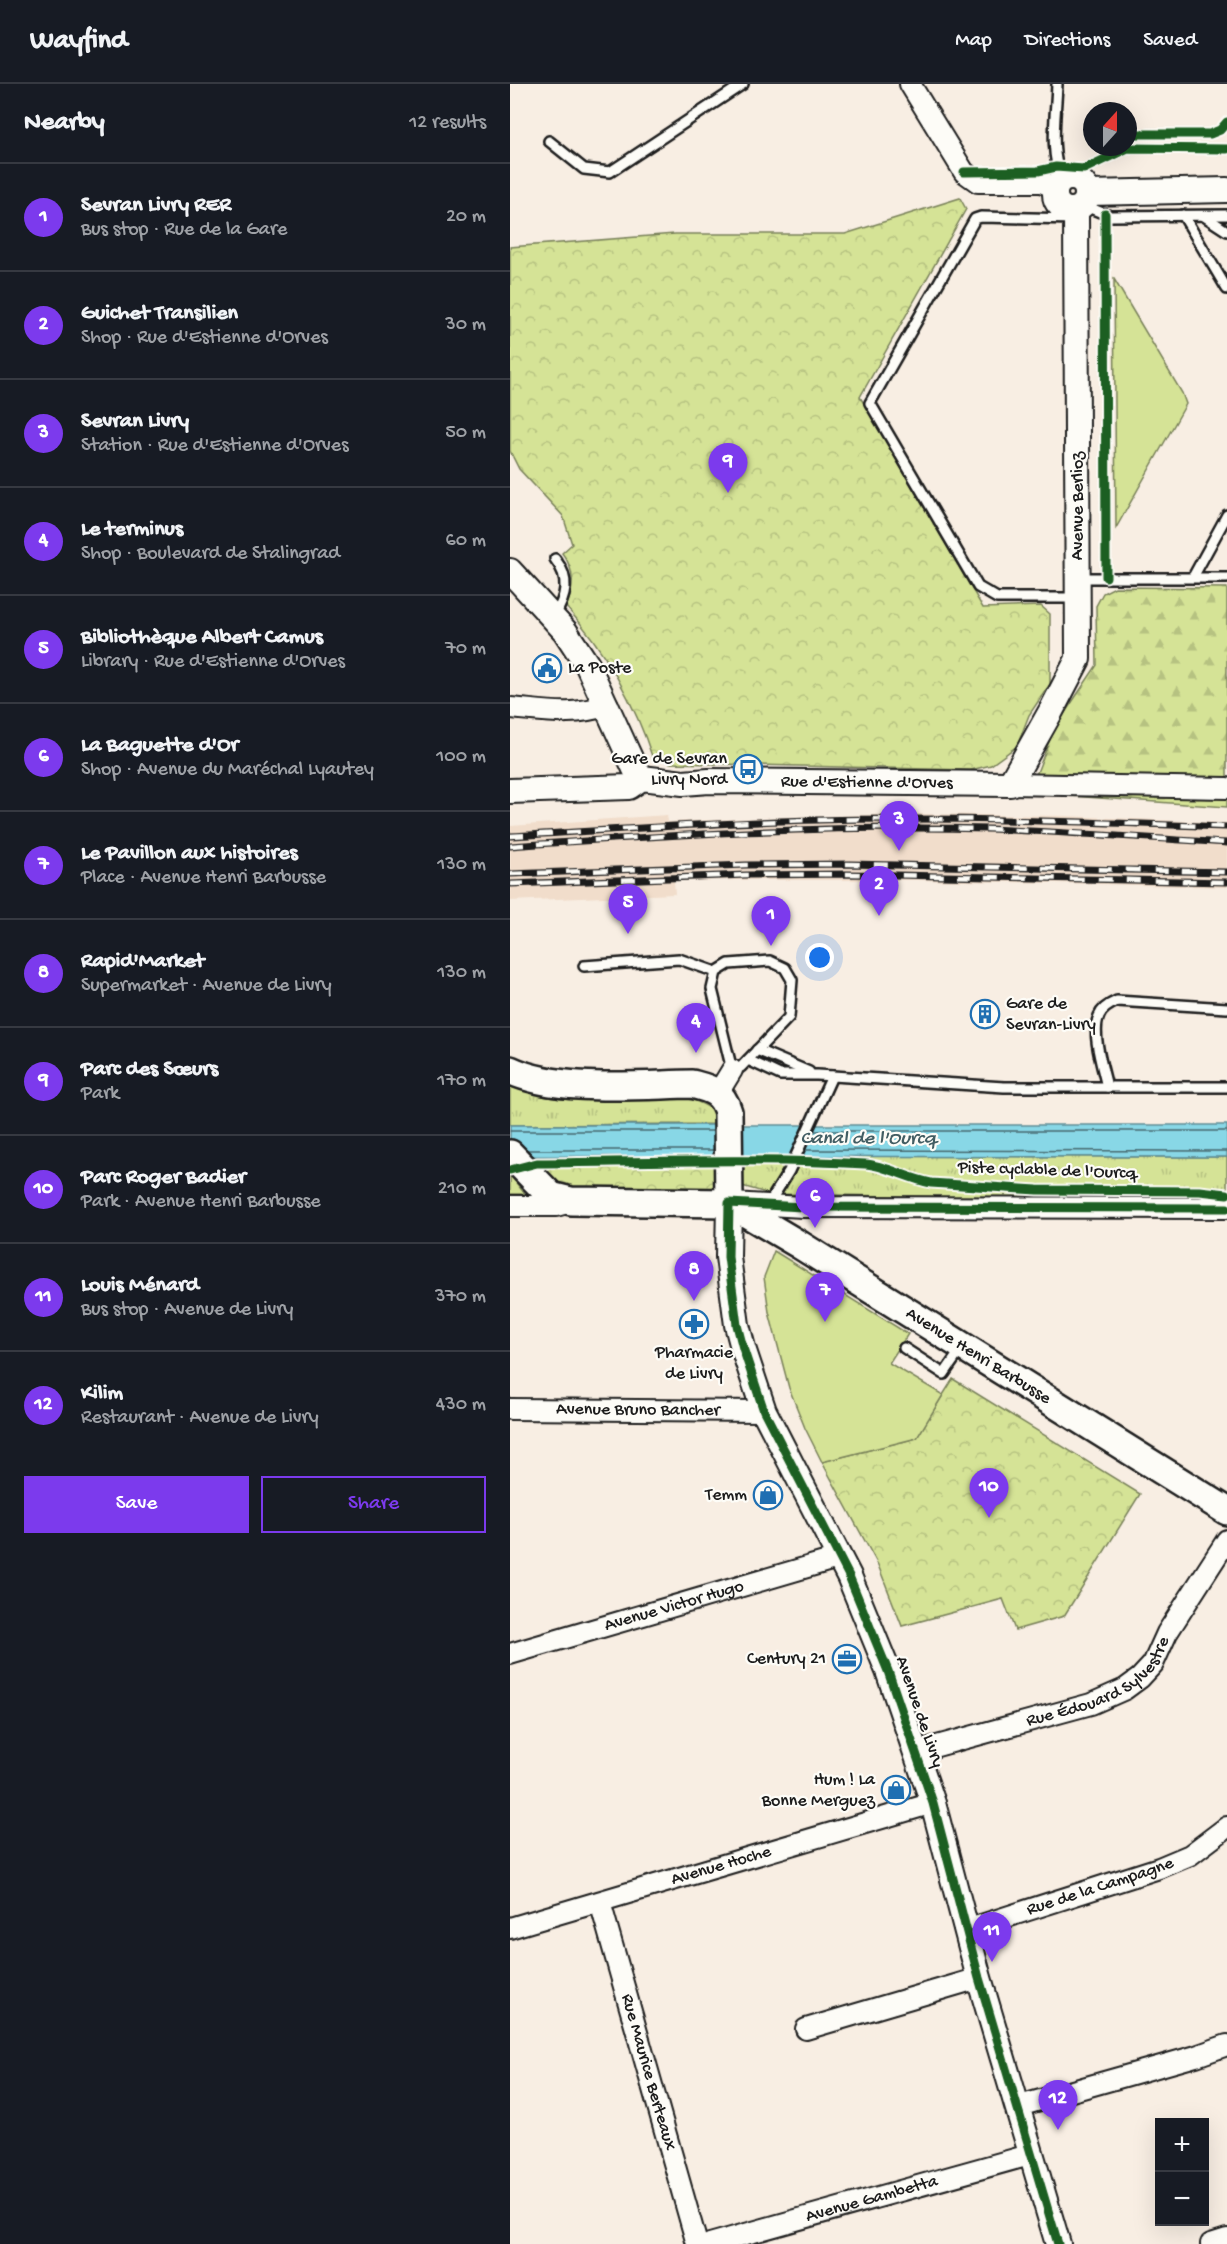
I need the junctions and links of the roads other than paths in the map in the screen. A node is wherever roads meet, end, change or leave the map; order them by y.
1 (743, 84) edge
2 (910, 84) edge
3 (1057, 84) edge
4 (549, 141) dead end
5 (1059, 184) junction
6 (1227, 190) edge
7 (1081, 207) junction
8 (1183, 215) junction
9 (1202, 215) junction
10 (1227, 215) edge
11 (1227, 231) edge
12 (1227, 289) edge
13 (1227, 515) edge
14 (555, 558) dead end
15 (510, 571) edge
16 (1192, 578) junction
17 (1227, 578) edge
18 (1078, 588) junction
19 (554, 617) junction
20 (608, 705) junction
21 (510, 708) edge
22 (642, 778) junction
23 (1010, 784) junction
24 (1227, 788) edge
25 (510, 791) edge
26 (584, 966) dead end
27 (716, 972) junction
28 (1227, 1008) edge
29 (757, 1050) junction
30 (740, 1065) junction
31 (510, 1070) edge
32 (817, 1075) junction
33 (832, 1076) junction
34 (1107, 1087) junction
35 (1227, 1087) edge
36 (723, 1102) junction
37 (510, 1154) edge
38 (571, 1202) junction
39 (729, 1203) junction
40 (768, 1205) junction
41 (510, 1206) edge
42 (1227, 1208) edge
43 (1227, 1225) edge
44 (963, 1346) junction
45 (904, 1348) dead end
46 (510, 1409) edge
47 (764, 1411) junction
48 (1227, 1511) edge
49 (1227, 1540) edge
50 (838, 1558) junction
51 (510, 1654) edge
52 (915, 1752) junction
53 (933, 1803) junction
54 (1227, 1827) edge
55 (600, 1902) junction
56 (510, 1928) edge
57 (966, 1930) junction
58 (979, 1978) junction
59 (806, 2029) dead end
60 (1227, 2045) edge
61 (1018, 2106) junction
62 (1033, 2154) junction
63 (1227, 2239) edge
64 (697, 2244) edge
65 (710, 2244) edge
66 (1058, 2244) edge
67 (1211, 2244) edge

1 - 4 lane
2 - 5 street
3 - 5 lane
5 - 7 street
6 - 7 street
7 - 8 lane
7 - 18 street, Avenue Berlioz
7 - 18 lane
8 - 9 lane
8 - 12 lane
9 - 10 lane
9 - 11 lane
13 - 16 lane
14 - 19 lane
15 - 19 street
16 - 17 lane
16 - 18 lane
18 - 23 street, Avenue Berlioz
19 - 20 street
20 - 21 street
20 - 22 street
22 - 23 street, Rue d'Estienne d'Orves
22 - 25 street, Rue d'Estienne d'Orves
23 - 24 street, Rue d'Estienne d'Orves
26 - 27 lane
27 - 29 lane
27 - 30 lane
28 - 34 lane
29 - 30 lane
29 - 32 lane
30 - 32 lane
30 - 36 street
31 - 36 main road
32 - 33 lane
33 - 34 lane
33 - 40 lane
34 - 35 lane
36 - 39 main road
37 - 38 main road
38 - 39 main road
38 - 41 street
39 - 40 street
39 - 44 main road, Avenue Henri Barbusse
39 - 47 street, Avenue de Livry
40 - 42 street
42 - 43 street
44 - 45 lane
44 - 48 main road, Avenue Henri Barbusse
46 - 47 street, Avenue Bruno Bancher
47 - 50 street, Avenue de Livry
49 - 52 street, Rue Édouard Sylvestre
50 - 51 street, Avenue Victor Hugo
50 - 52 street, Avenue de Livry
52 - 53 street, Avenue de Livry
53 - 55 street, Avenue Hoche
53 - 57 street, Avenue de Livry
54 - 57 street, Rue de la Campagne
55 - 56 street, Avenue Hoche
55 - 64 street, Rue Maurice Berteaux
57 - 58 street, Avenue de Livry
58 - 59 street
58 - 61 street, Avenue de Livry
60 - 61 street
61 - 62 street, Avenue de Livry
62 - 65 street, Avenue Gambetta
62 - 66 street, Avenue de Livry
63 - 67 street

